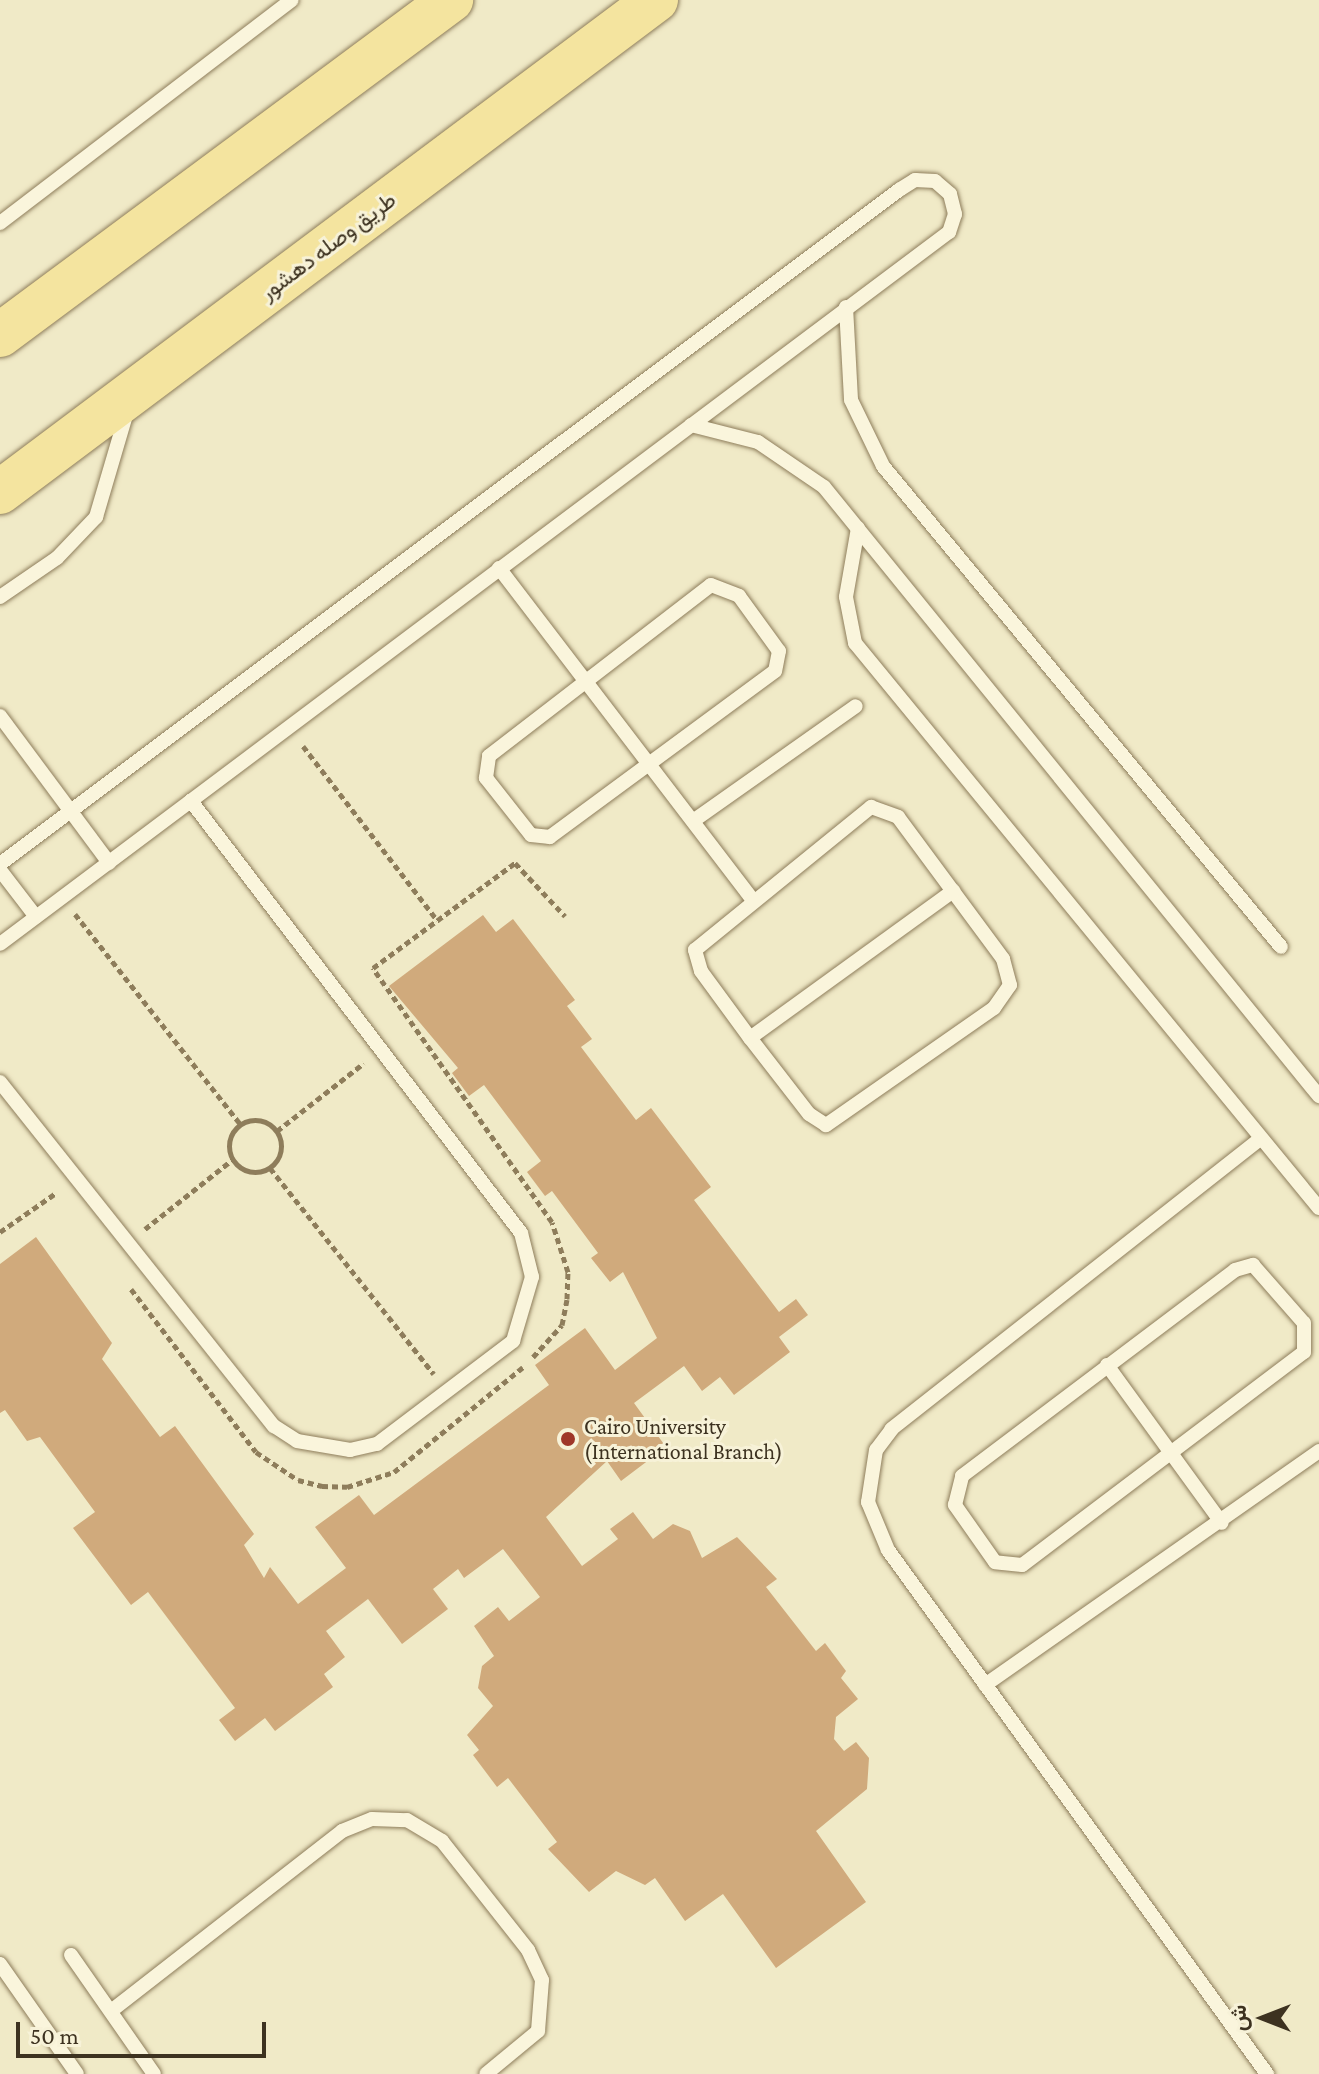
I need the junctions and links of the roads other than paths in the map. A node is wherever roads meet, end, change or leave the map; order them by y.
1 (292, 0) edge
2 (451, 0) edge
3 (650, 2) edge
4 (0, 223) edge
5 (846, 307) junction
6 (0, 335) edge
7 (131, 394) junction
8 (691, 425) junction
9 (0, 492) edge
10 (858, 528) junction
11 (499, 568) junction
12 (0, 597) edge
13 (585, 681) junction
14 (856, 706) dead end
15 (0, 716) edge
16 (6, 738) edge
17 (649, 764) junction
18 (191, 801) junction
19 (70, 812) junction
20 (693, 821) junction
21 (109, 863) junction
22 (0, 867) edge
23 (953, 891) junction
24 (751, 898) junction
25 (36, 917) junction
26 (0, 944) edge
27 (1281, 947) dead end
28 (750, 1038) junction
29 (0, 1082) edge
30 (1319, 1096) edge
31 (1260, 1139) junction
32 (1319, 1208) edge
33 (1107, 1365) junction
34 (1319, 1451) edge
35 (1171, 1452) junction
36 (1222, 1523) junction
37 (985, 1685) junction
38 (71, 1955) dead end
39 (0, 1964) edge
40 (111, 2011) junction
41 (77, 2074) edge
42 (154, 2074) edge
43 (486, 2074) edge
44 (1267, 2074) edge

1 - 4 lane
2 - 6 main road
3 - 7 main road, طريق وصله دهشور
5 - 8 lane
5 - 19 lane
5 - 27 lane
7 - 9 main road, طريق وصله دهشور
7 - 12 lane
8 - 10 lane
8 - 11 lane
10 - 30 lane
10 - 31 lane
11 - 13 lane
11 - 18 lane
13 - 17 lane
13 - 17 lane
13 - 17 lane
14 - 20 lane
15 - 16 lane
16 - 19 lane
17 - 20 lane
18 - 21 lane
18 - 29 lane
19 - 21 lane
19 - 22 lane
20 - 24 lane
21 - 25 lane
22 - 25 lane
23 - 24 lane
23 - 28 lane
23 - 28 lane
24 - 28 lane
25 - 26 lane
31 - 32 lane
31 - 37 lane
33 - 35 lane
33 - 35 lane
33 - 35 lane
34 - 36 lane
35 - 36 lane
36 - 37 lane
37 - 44 lane
38 - 40 lane
39 - 41 lane
40 - 42 lane
40 - 43 lane

